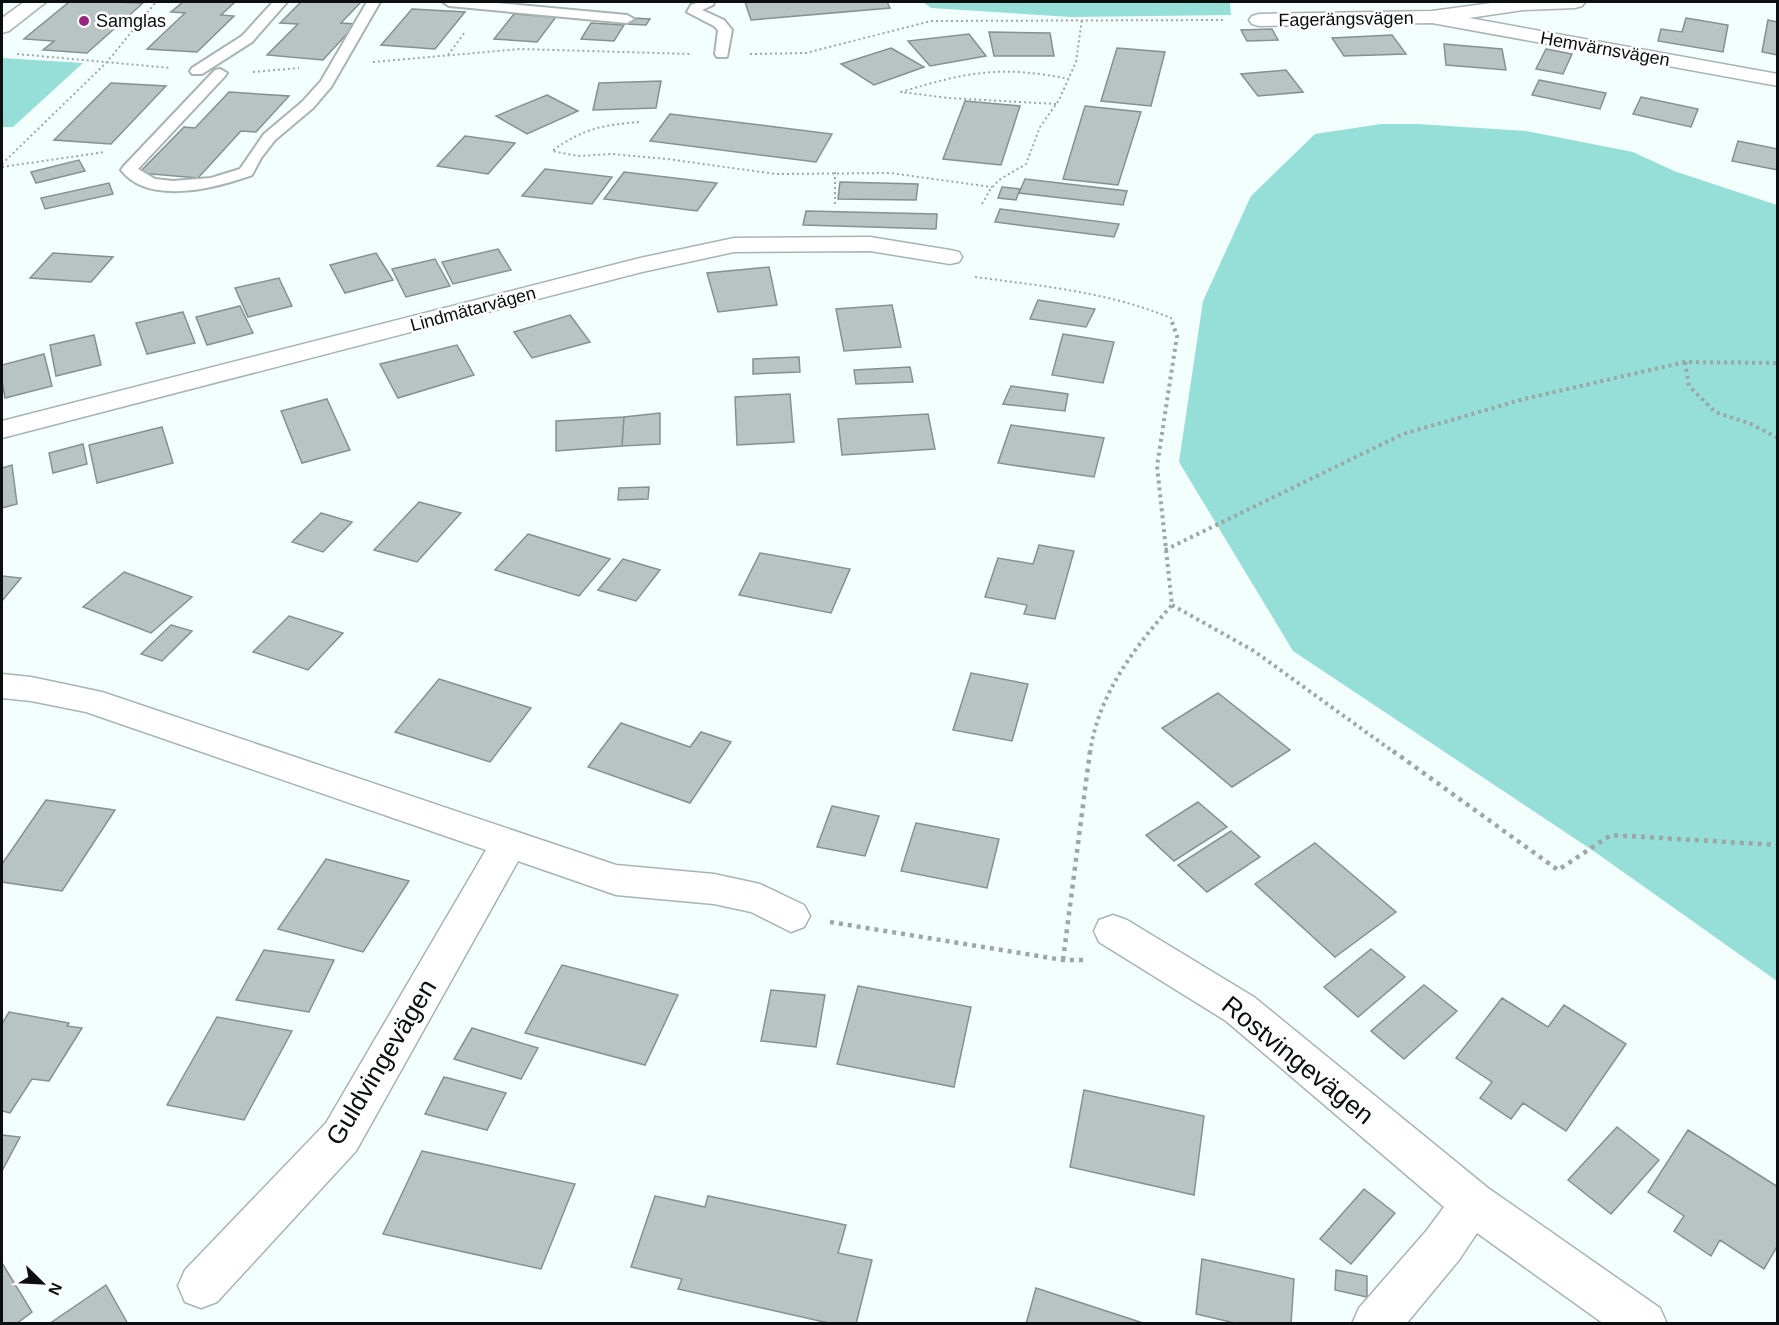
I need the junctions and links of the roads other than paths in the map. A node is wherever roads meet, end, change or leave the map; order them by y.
1 (36, 2) edge
2 (280, 2) edge
3 (373, 2) edge
4 (448, 2) edge
5 (708, 2) edge
6 (1575, 2) edge
7 (1432, 17) junction
8 (627, 19) dead end
9 (1259, 20) dead end
10 (2, 27) edge
11 (722, 54) dead end
12 (197, 70) dead end
13 (220, 73) dead end
14 (1778, 80) edge
15 (950, 257) road end
16 (2, 430) edge
17 (2, 686) edge
18 (508, 844) junction
19 (791, 916) road end
20 (1113, 931) road end
21 (1472, 1203) junction
22 (201, 1286) dead end
23 (1375, 1323) edge
24 (1644, 1323) edge

1 - 10 street
2 - 12 lane
3 - 13 lane
4 - 8 lane
5 - 11 lane
6 - 7 street, Fagerängsvägen
7 - 9 street, Fagerängsvägen
7 - 14 street, Hemvärnsvägen
15 - 16 street, Lindmätarvägen
17 - 18 street
18 - 19 street
18 - 22 street, Guldvingevägen
20 - 21 street, Rostvingevägen
21 - 23 street
21 - 24 street, Rostvingevägen

